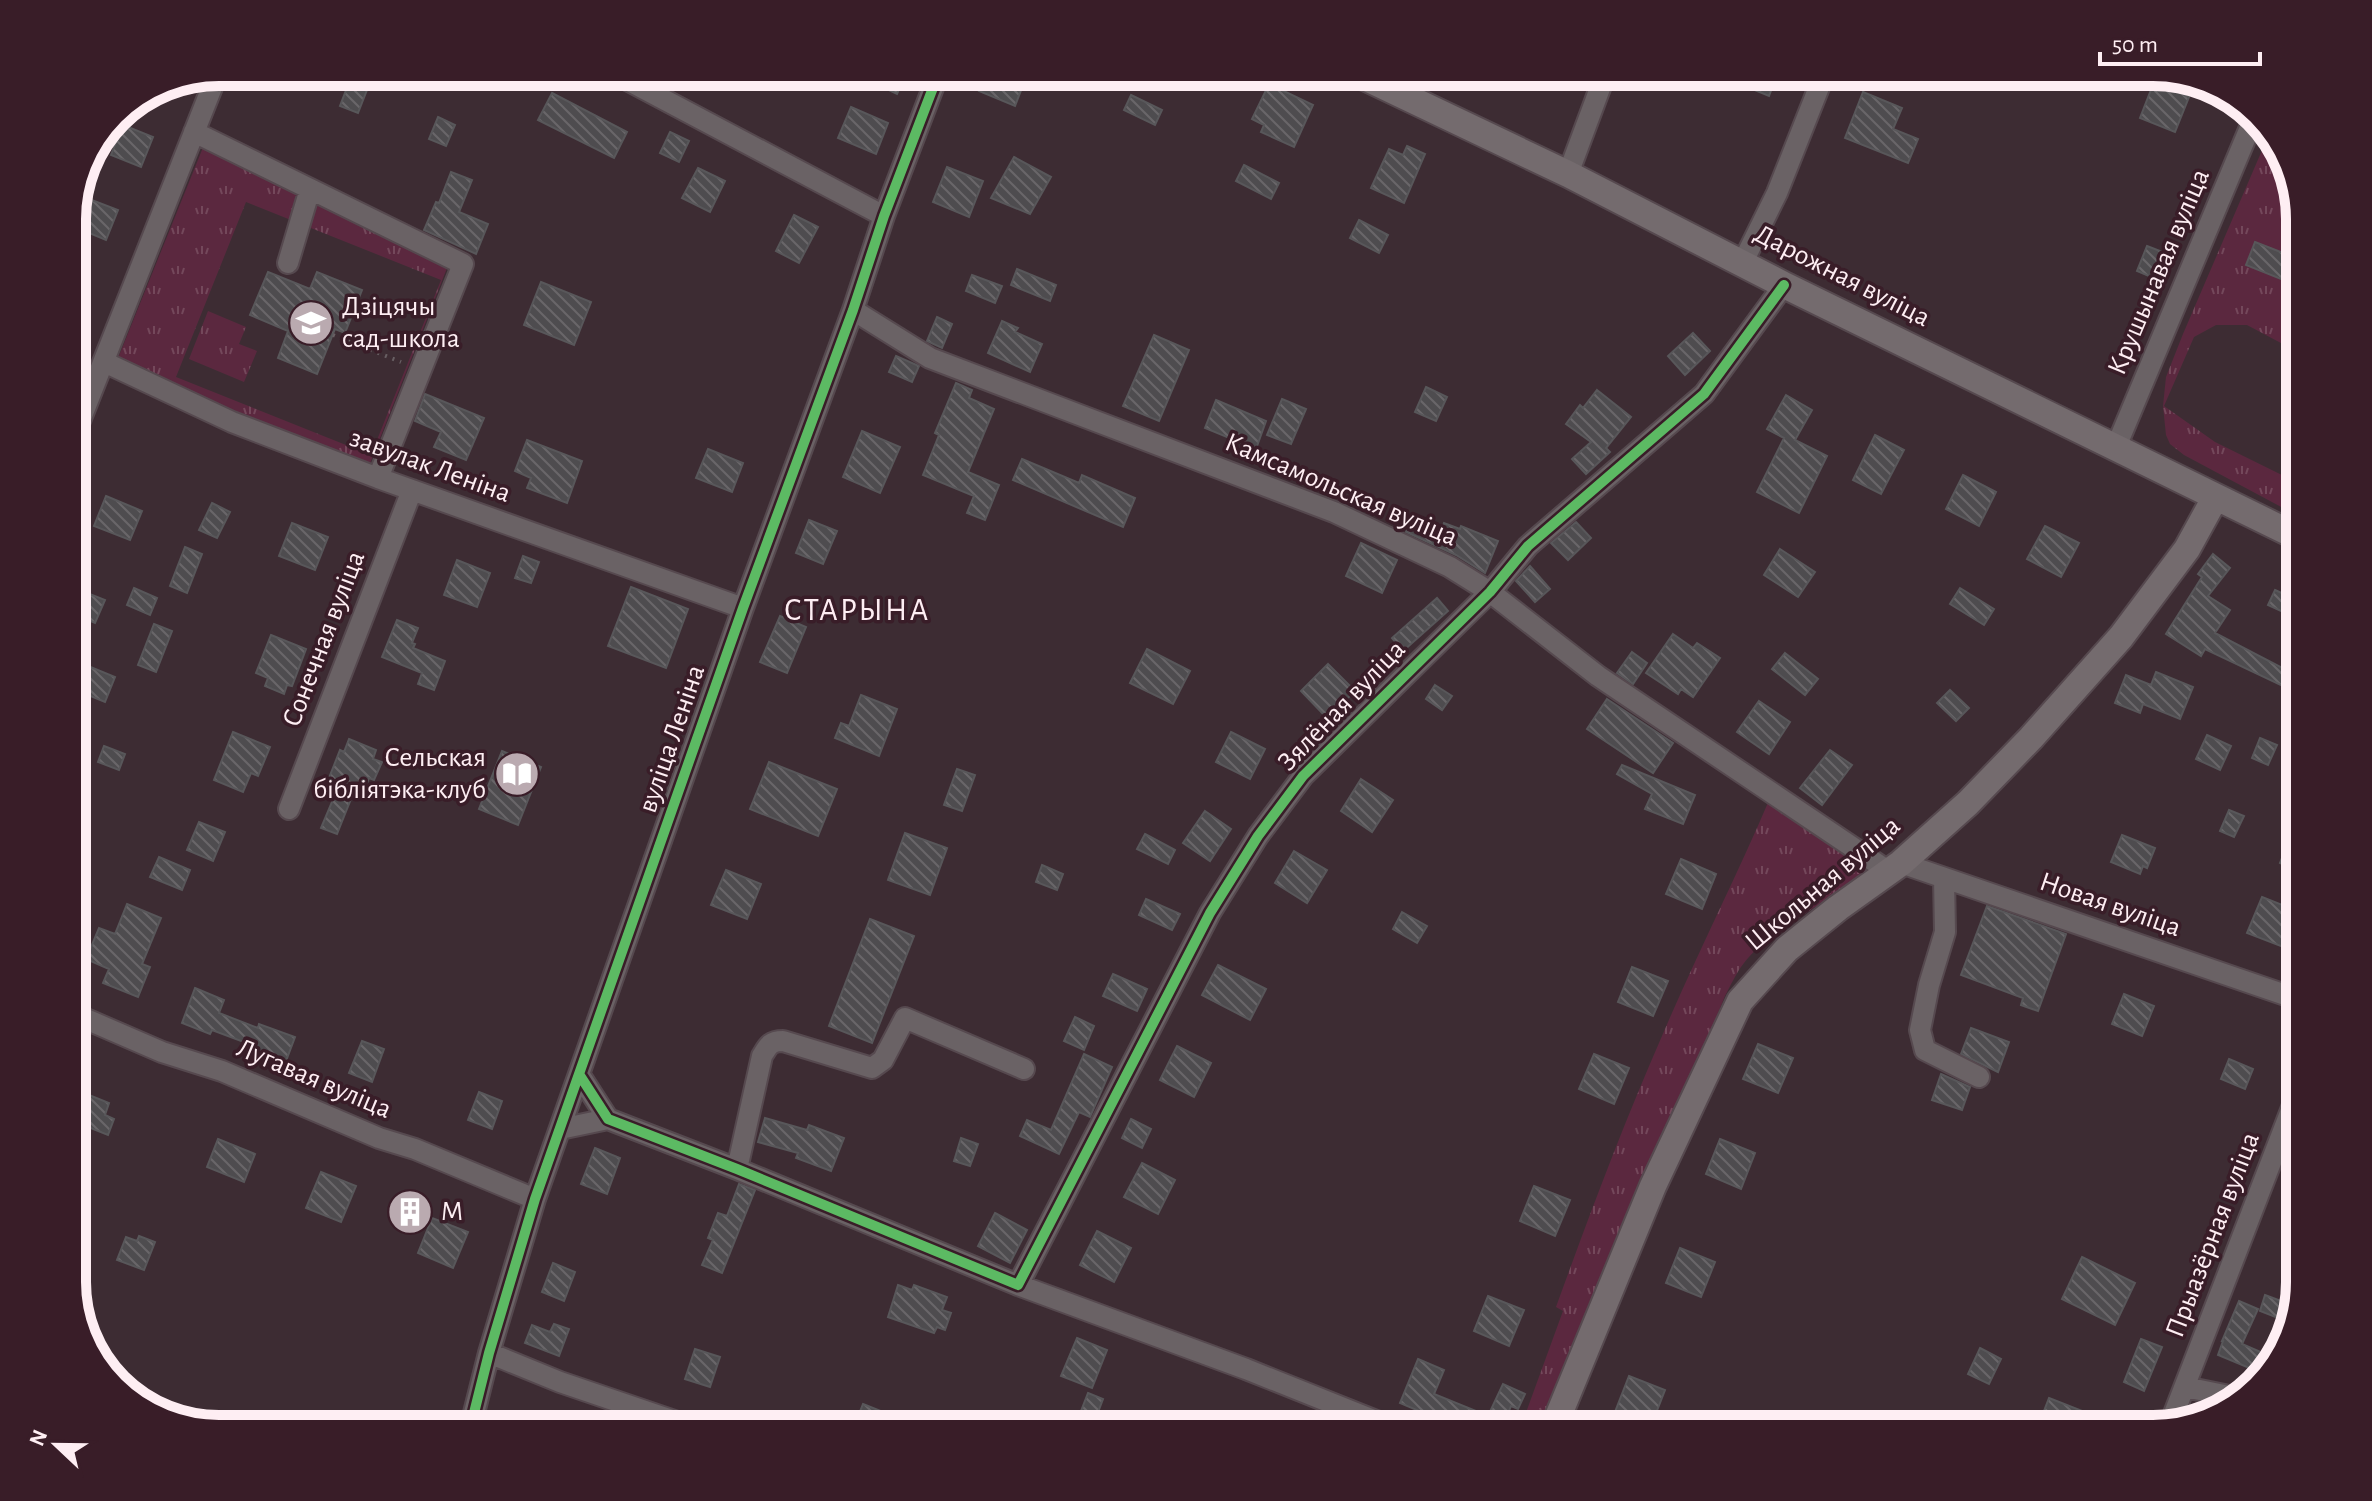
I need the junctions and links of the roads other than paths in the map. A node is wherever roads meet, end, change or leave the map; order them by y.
1 (212, 86) edge
2 (638, 86) edge
3 (934, 86) edge
4 (1399, 86) edge
5 (1601, 86) edge
6 (1819, 86) edge
7 (2250, 128) edge
8 (194, 132) junction
9 (1568, 174) junction
10 (310, 189) junction
11 (884, 216) junction
12 (1743, 262) junction
13 (288, 263) dead end
14 (1784, 285) junction
15 (853, 310) junction
16 (104, 362) junction
17 (86, 406) edge
18 (2116, 447) junction
19 (378, 478) junction
20 (412, 490) junction
21 (2215, 498) junction
22 (2286, 531) edge
23 (1490, 592) junction
24 (743, 608) junction
25 (289, 809) dead end
26 (1894, 867) junction
27 (1944, 878) junction
28 (2286, 995) edge
29 (86, 1019) edge
30 (1024, 1069) dead end
31 (579, 1074) junction
32 (1979, 1077) dead end
33 (608, 1119) junction
34 (560, 1129) junction
35 (2286, 1130) edge
36 (737, 1169) junction
37 (535, 1199) junction
38 (1018, 1285) junction
39 (489, 1353) junction
40 (2185, 1387) junction
41 (2223, 1395) edge
42 (2174, 1413) edge
43 (474, 1415) edge
44 (657, 1415) edge
45 (1361, 1415) edge
46 (1559, 1415) edge

1 - 8 street
2 - 11 street
3 - 11 street, вуліца Леніна
4 - 9 main road, Дарожная вуліца
5 - 9 street
6 - 12 street
7 - 18 street, Крушынавая вуліца
8 - 10 street
8 - 16 street
9 - 12 main road, Дарожная вуліца
10 - 13 street
10 - 19 street
11 - 15 street, вуліца Леніна
12 - 14 main road, Дарожная вуліца
14 - 18 main road, Дарожная вуліца
14 - 23 street, Зялёная вуліца
15 - 23 street, Камсамольская вуліца
15 - 24 street, вуліца Леніна
16 - 17 street
16 - 19 street, завулак Леніна
18 - 21 main road, Дарожная вуліца
19 - 20 street, завулак Леніна
20 - 24 street, завулак Леніна
20 - 25 street, Сонечная вуліца
21 - 22 main road, Дарожная вуліца
21 - 26 main road, Школьная вуліца
23 - 26 street, Камсамольская вуліца
23 - 38 street, Зялёная вуліца
24 - 31 street, вуліца Леніна
26 - 27 street, Новая вуліца
26 - 46 main road, Школьная вуліца
27 - 28 street, Новая вуліца
27 - 32 street
29 - 37 street, Лугавая вуліца
30 - 36 street
31 - 33 street
31 - 34 street, вуліца Леніна
33 - 34 street
33 - 36 street
34 - 37 street, вуліца Леніна
35 - 40 street, Прыазёрная вуліца
36 - 38 street
37 - 39 street, вуліца Леніна
38 - 45 street
39 - 43 street, вуліца Леніна
39 - 44 street
40 - 41 street
40 - 42 street, Прыазёрная вуліца

